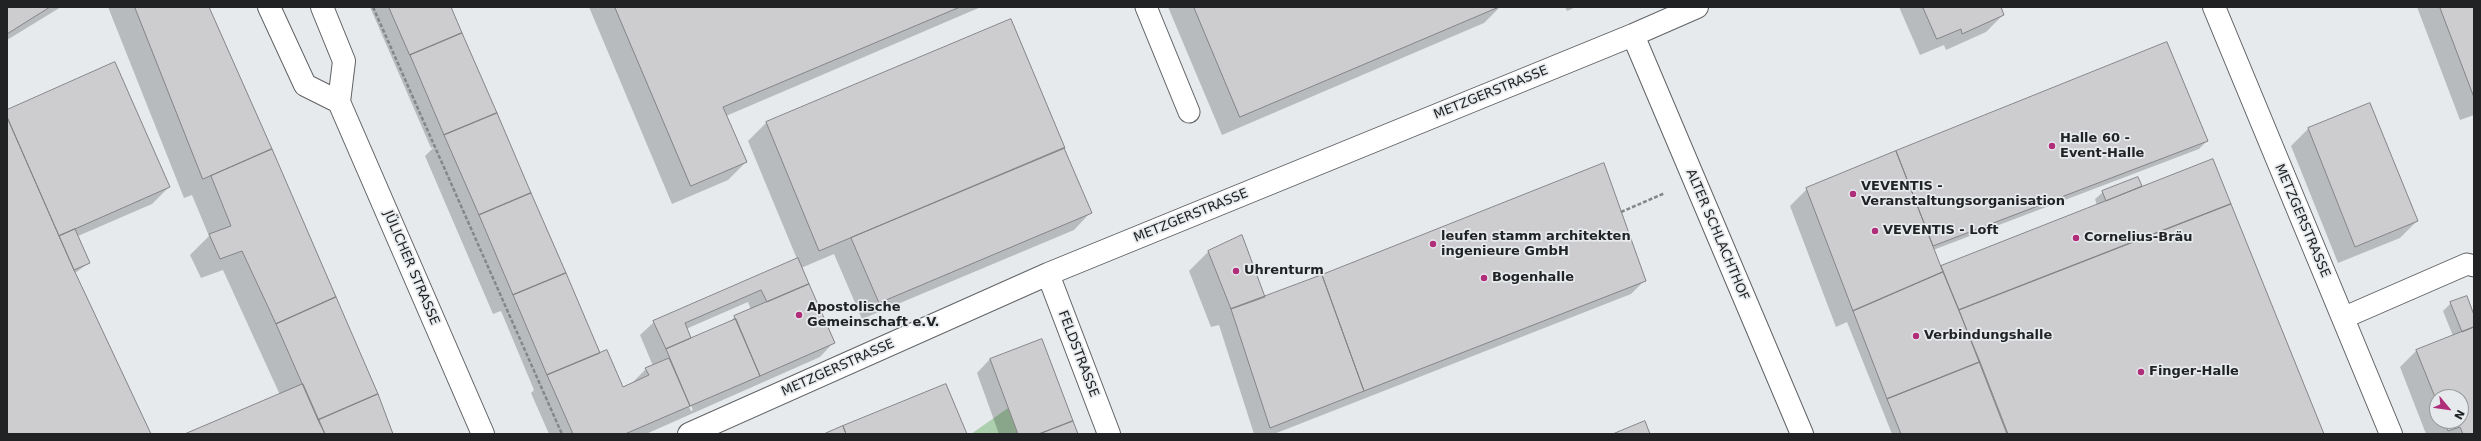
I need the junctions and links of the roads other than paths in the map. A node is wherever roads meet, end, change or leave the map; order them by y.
1 (269, 7) edge
2 (322, 7) edge
3 (1146, 7) edge
4 (1697, 7) edge
5 (2214, 7) edge
6 (1633, 35) junction
7 (339, 102) junction
8 (1188, 112) dead end
9 (2474, 266) edge
10 (1048, 274) junction
11 (2343, 318) junction
12 (483, 434) edge
13 (689, 434) edge
14 (1109, 434) edge
15 (1802, 434) edge
16 (2391, 434) edge

1 - 7 street
2 - 7 street
3 - 8 lane
4 - 6 street, METZGERSTRASSE
5 - 11 street, METZGERSTRASSE
6 - 10 street, METZGERSTRASSE
6 - 15 street, ALTER SCHLACHTHOF
7 - 12 street, JÜLICHER STRASSE
9 - 11 lane
10 - 13 street, METZGERSTRASSE
10 - 14 street, FELDSTRASSE
11 - 16 street, METZGERSTRASSE

